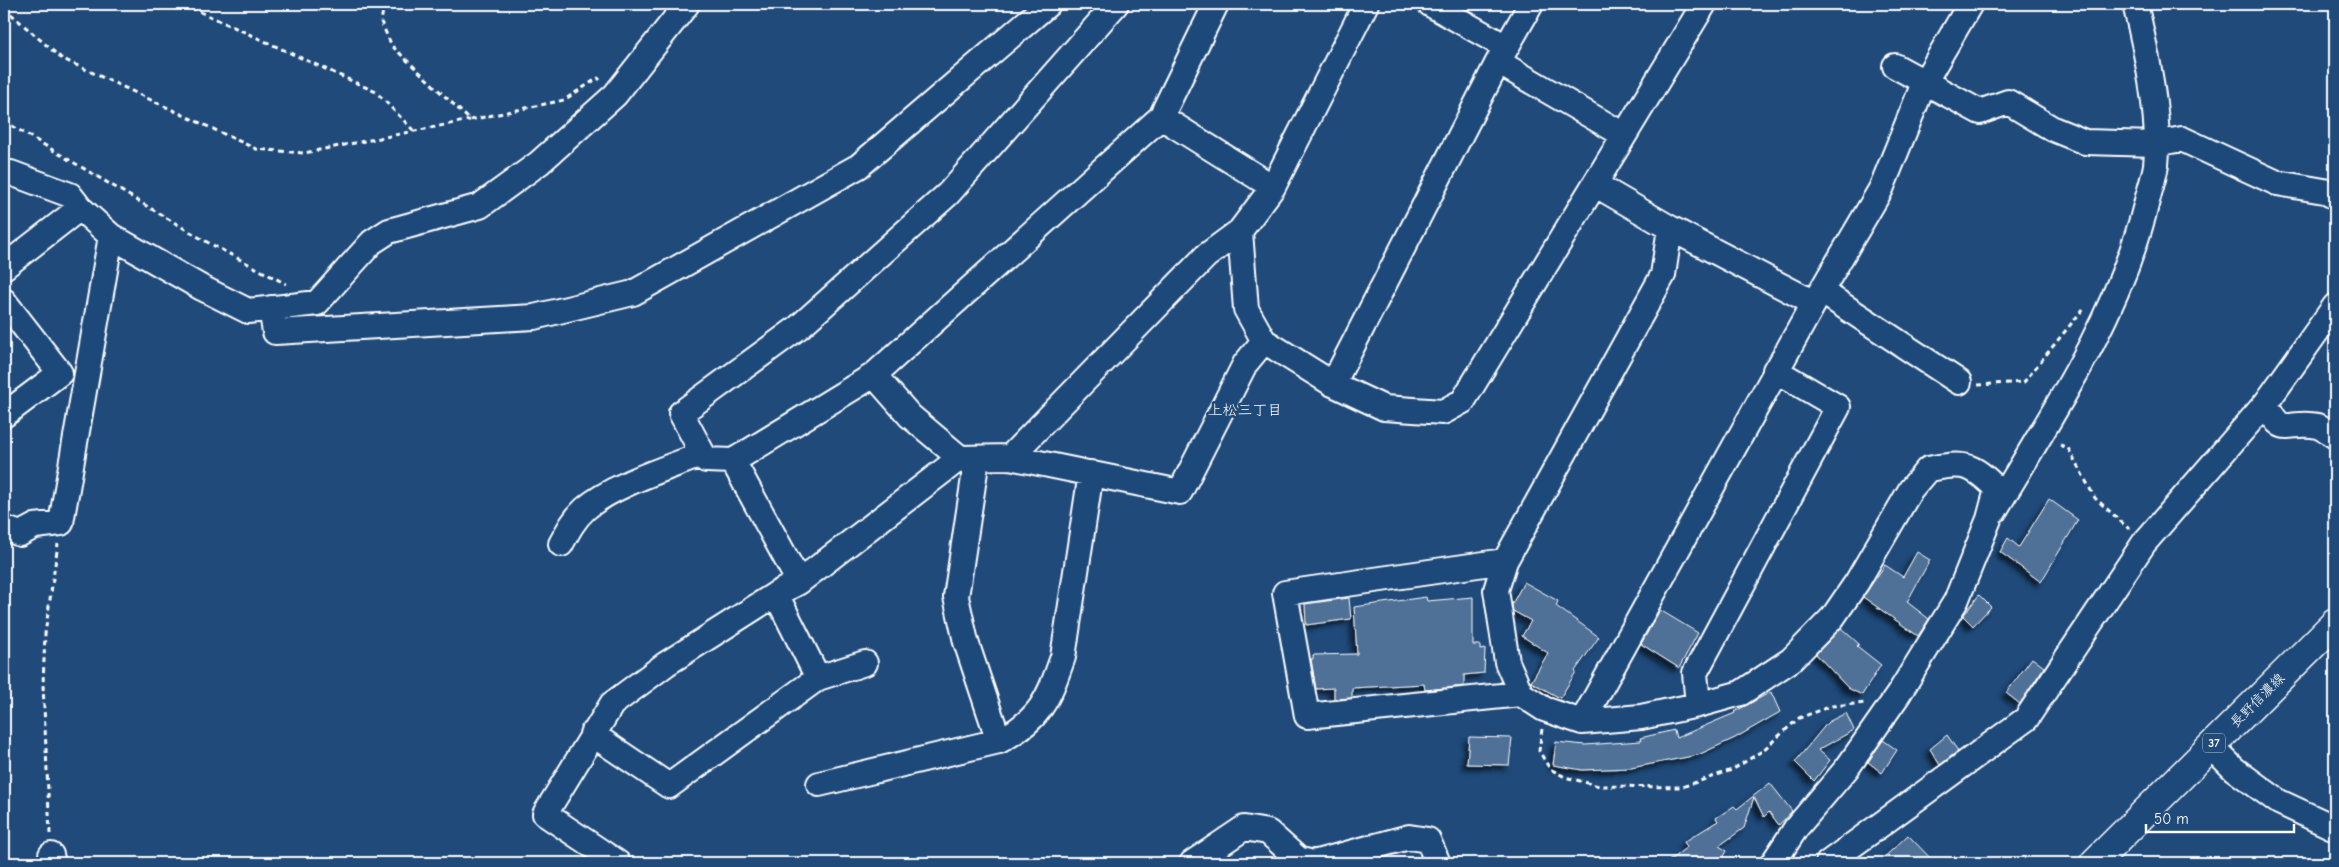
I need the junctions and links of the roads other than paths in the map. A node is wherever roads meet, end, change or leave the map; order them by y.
1 (687, 4) edge
2 (1048, 4) edge
3 (1116, 4) edge
4 (1216, 4) edge
5 (1366, 4) edge
6 (1430, 4) edge
7 (1531, 4) edge
8 (1704, 4) edge
9 (1970, 4) edge
10 (2135, 4) edge
11 (1502, 55) junction
12 (1895, 66) dead end
13 (1924, 83) junction
14 (1161, 117) junction
15 (1624, 135) junction
16 (2155, 144) junction
17 (4, 174) edge
18 (1596, 185) junction
19 (1273, 187) junction
20 (2335, 197) edge
21 (80, 208) junction
22 (1670, 228) junction
23 (1240, 231) junction
24 (111, 236) junction
25 (4, 267) edge
26 (1817, 297) junction
27 (4, 301) edge
28 (2335, 306) edge
29 (271, 308) junction
30 (1264, 341) junction
31 (1775, 370) junction
32 (874, 376) junction
33 (1959, 382) road end
34 (1333, 384) junction
35 (2266, 403) junction
36 (4, 415) edge
37 (2335, 436) edge
38 (703, 454) junction
39 (1010, 457) junction
40 (969, 458) junction
41 (732, 461) junction
42 (1091, 473) junction
43 (1990, 519) junction
44 (4, 528) edge
45 (562, 544) dead end
46 (1505, 561) junction
47 (799, 582) junction
48 (776, 594) junction
49 (2335, 623) edge
50 (864, 663) dead end
51 (818, 678) junction
52 (1521, 694) junction
53 (1698, 705) junction
54 (1582, 722) junction
55 (592, 734) junction
56 (999, 741) junction
57 (2211, 746) junction
58 (818, 784) dead end
59 (2335, 828) edge
60 (618, 863) edge
61 (1192, 863) edge
62 (1438, 863) edge
63 (1773, 863) edge
64 (1828, 863) edge
65 (2094, 863) edge

1 - 29 street
2 - 29 street
3 - 38 street
4 - 14 street
5 - 19 street
6 - 11 street
7 - 11 street
8 - 15 street
9 - 13 street
10 - 16 street
11 - 15 street
11 - 34 street
12 - 13 street
13 - 16 street
13 - 26 street
14 - 19 street
14 - 32 street
15 - 18 street
16 - 20 street
16 - 43 street
17 - 21 street
18 - 22 street
18 - 34 street
19 - 23 street
21 - 24 street
21 - 25 street
22 - 26 street
22 - 46 street
23 - 30 street
23 - 39 street
24 - 29 street
24 - 44 street
26 - 31 street
26 - 33 street
27 - 36 street
28 - 35 street
30 - 34 street
30 - 42 street
31 - 53 street
31 - 54 street
32 - 40 street
32 - 41 street
35 - 37 street
35 - 64 street
38 - 41 street
38 - 45 street
39 - 40 street
39 - 42 street
40 - 47 street
40 - 56 street
41 - 47 street
42 - 56 street
43 - 53 street
43 - 63 street
46 - 52 street
46 - 52 street
47 - 48 street
48 - 51 street
48 - 55 street
49 - 57 main road, 長野信濃線 / 37
50 - 51 street
51 - 55 street
52 - 54 street
53 - 54 street
55 - 60 street
56 - 58 street
57 - 59 street
57 - 65 main road, 長野信濃線 / 37
61 - 62 street

